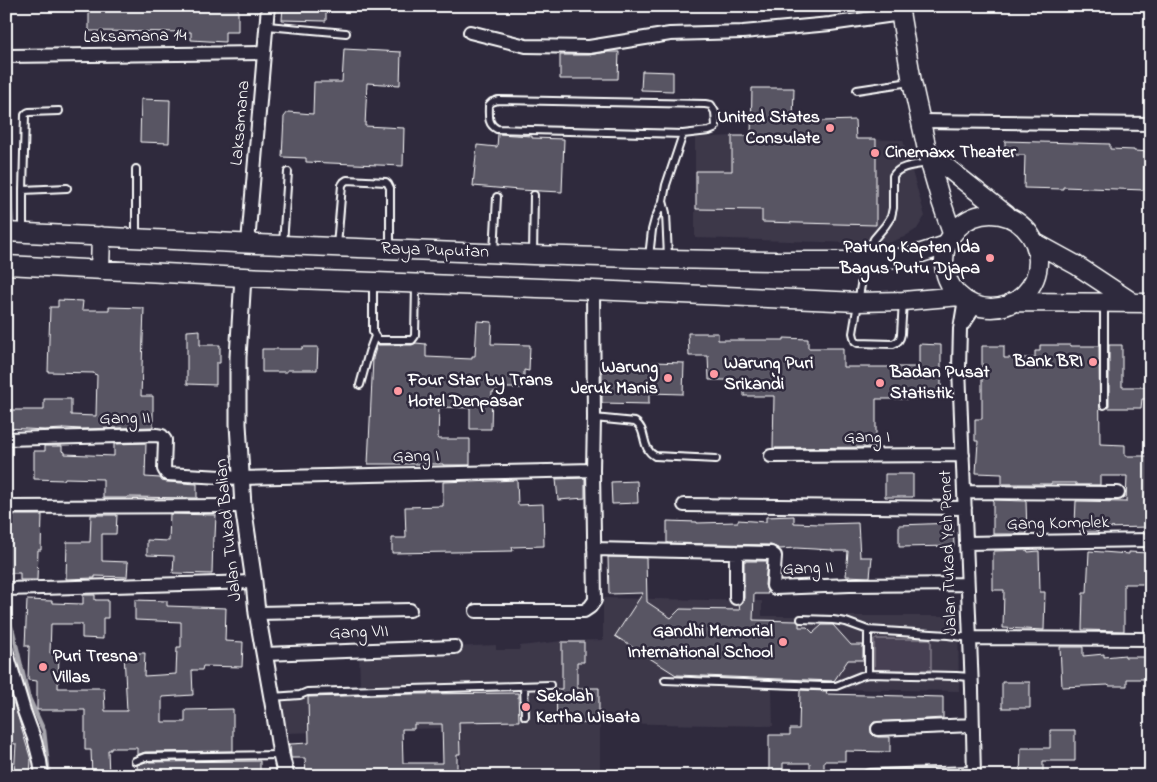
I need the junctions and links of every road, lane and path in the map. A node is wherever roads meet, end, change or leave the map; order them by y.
1 (268, 6) edge
2 (900, 10) edge
3 (267, 26) junction
4 (470, 32) dead end
5 (346, 33) dead end
6 (264, 53) junction
7 (6, 56) edge
8 (912, 82) junction
9 (857, 90) dead end
10 (59, 111) dead end
11 (921, 121) junction
12 (1151, 124) edge
13 (683, 134) junction
14 (929, 157) junction
15 (6, 167) edge
16 (136, 169) dead end
17 (288, 172) dead end
18 (67, 188) dead end
19 (23, 190) junction
20 (7, 192) edge
21 (534, 195) dead end
22 (497, 198) dead end
23 (663, 201) junction
24 (1011, 218) junction
25 (13, 232) edge
26 (101, 236) junction
27 (136, 238) junction
28 (949, 239) junction
29 (1034, 242) junction
30 (248, 243) junction
31 (283, 245) junction
32 (337, 247) junction
33 (390, 249) junction
34 (494, 253) junction
35 (533, 255) junction
36 (649, 258) junction
37 (668, 260) junction
38 (865, 261) junction
39 (6, 265) edge
40 (100, 269) junction
41 (242, 277) junction
42 (373, 282) junction
43 (416, 284) junction
44 (593, 290) junction
45 (967, 300) junction
46 (903, 301) junction
47 (858, 302) junction
48 (1012, 302) junction
49 (1104, 302) junction
50 (1132, 302) junction
51 (1151, 302) edge
52 (374, 336) junction
53 (360, 386) dead end
54 (1104, 405) dead end
55 (594, 418) junction
56 (6, 439) edge
57 (963, 455) junction
58 (771, 456) dead end
59 (716, 459) dead end
60 (593, 470) junction
61 (240, 478) junction
62 (965, 492) junction
63 (1118, 493) dead end
64 (684, 505) dead end
65 (6, 506) edge
66 (242, 506) junction
67 (965, 508) junction
68 (1151, 540) edge
69 (966, 543) junction
70 (594, 549) junction
71 (736, 552) junction
72 (254, 582) junction
73 (968, 584) junction
74 (6, 589) edge
75 (736, 598) dead end
76 (410, 610) dead end
77 (476, 611) dead end
78 (257, 613) junction
79 (801, 618) dead end
80 (868, 630) junction
81 (970, 638) junction
82 (1151, 639) edge
83 (455, 647) dead end
84 (6, 650) edge
85 (264, 654) junction
86 (868, 674) junction
87 (972, 677) junction
88 (665, 680) dead end
89 (11, 683) edge
90 (550, 685) dead end
91 (524, 686) junction
92 (272, 697) junction
93 (525, 716) dead end
94 (974, 725) junction
95 (878, 729) dead end
96 (281, 755) junction
97 (135, 761) dead end
98 (974, 774) edge
99 (42, 776) edge
100 (286, 776) edge
101 (869, 776) edge

1 - 3 street, Laksamana
2 - 4 street
2 - 8 main road
3 - 5 lane
3 - 6 street, Laksamana
6 - 7 street, Laksamana 14
6 - 30 street, Laksamana
8 - 9 lane
8 - 11 main road
10 - 19 lane
11 - 12 street
11 - 14 main road
13 - 13 lane
13 - 23 lane
14 - 24 main road
14 - 28 main road
14 - 38 lane
15 - 20 lane
16 - 27 lane
17 - 31 lane
18 - 19 lane
19 - 25 lane
20 - 25 lane
21 - 35 lane
22 - 34 lane
23 - 36 lane
23 - 37 lane
24 - 28 main road
24 - 29 main road
25 - 26 main road, Raya Puputan
26 - 27 main road, Raya Puputan
26 - 40 main road
27 - 30 main road, Raya Puputan
28 - 38 main road, Raya Puputan
28 - 45 main road
29 - 48 main road
29 - 50 main road
30 - 31 main road, Raya Puputan
31 - 32 main road, Raya Puputan
32 - 33 main road, Raya Puputan
32 - 33 lane
33 - 34 main road, Raya Puputan
34 - 35 main road, Raya Puputan
35 - 36 main road, Raya Puputan
36 - 37 main road, Raya Puputan
37 - 38 main road, Raya Puputan
38 - 47 lane
39 - 40 main road, Raya Puputan
40 - 41 main road, Raya Puputan
41 - 42 main road, Raya Puputan
41 - 61 street, Jalan Tukad Balian
42 - 43 main road, Raya Puputan
42 - 52 lane
43 - 44 main road, Raya Puputan
43 - 52 lane
44 - 47 main road, Raya Puputan
44 - 55 street
45 - 46 main road, Raya Puputan
45 - 48 main road
45 - 57 street, Jalan Tukad Yeh Penet
46 - 47 main road, Raya Puputan
46 - 47 lane
48 - 49 main road
49 - 50 main road
49 - 54 lane
50 - 51 main road
52 - 53 lane
55 - 59 lane
55 - 60 street
56 - 61 street, Gang II
57 - 58 street, Gang I
57 - 62 street, Jalan Tukad Yeh Penet
60 - 61 street, Gang I
60 - 70 street
61 - 66 street, Jalan Tukad Balian
62 - 63 street
62 - 67 street, Jalan Tukad Yeh Penet
64 - 67 street
65 - 66 street
66 - 72 street, Jalan Tukad Balian
67 - 69 street, Jalan Tukad Yeh Penet
68 - 69 street, Gang Komplek
69 - 73 street, Jalan Tukad Yeh Penet
70 - 71 street, Gang II
70 - 77 street
71 - 73 street, Gang II
71 - 75 street
72 - 74 street
72 - 78 street, Jalan Tukad Balian
73 - 81 street, Jalan Tukad Yeh Penet
76 - 78 street
78 - 85 street, Jalan Tukad Balian
79 - 80 lane
80 - 81 lane
80 - 86 lane
81 - 82 street
81 - 87 street, Jalan Tukad Yeh Penet
83 - 85 street, Gang VII
84 - 89 street
85 - 92 street, Jalan Tukad Balian
86 - 87 lane
86 - 88 lane
87 - 94 street, Jalan Tukad Yeh Penet
89 - 99 street
90 - 91 lane
91 - 92 lane
91 - 93 lane
92 - 96 street, Jalan Tukad Balian
94 - 95 street
94 - 98 street, Jalan Tukad Yeh Penet
96 - 97 lane
96 - 100 street, Jalan Tukad Balian
98 - 101 street

